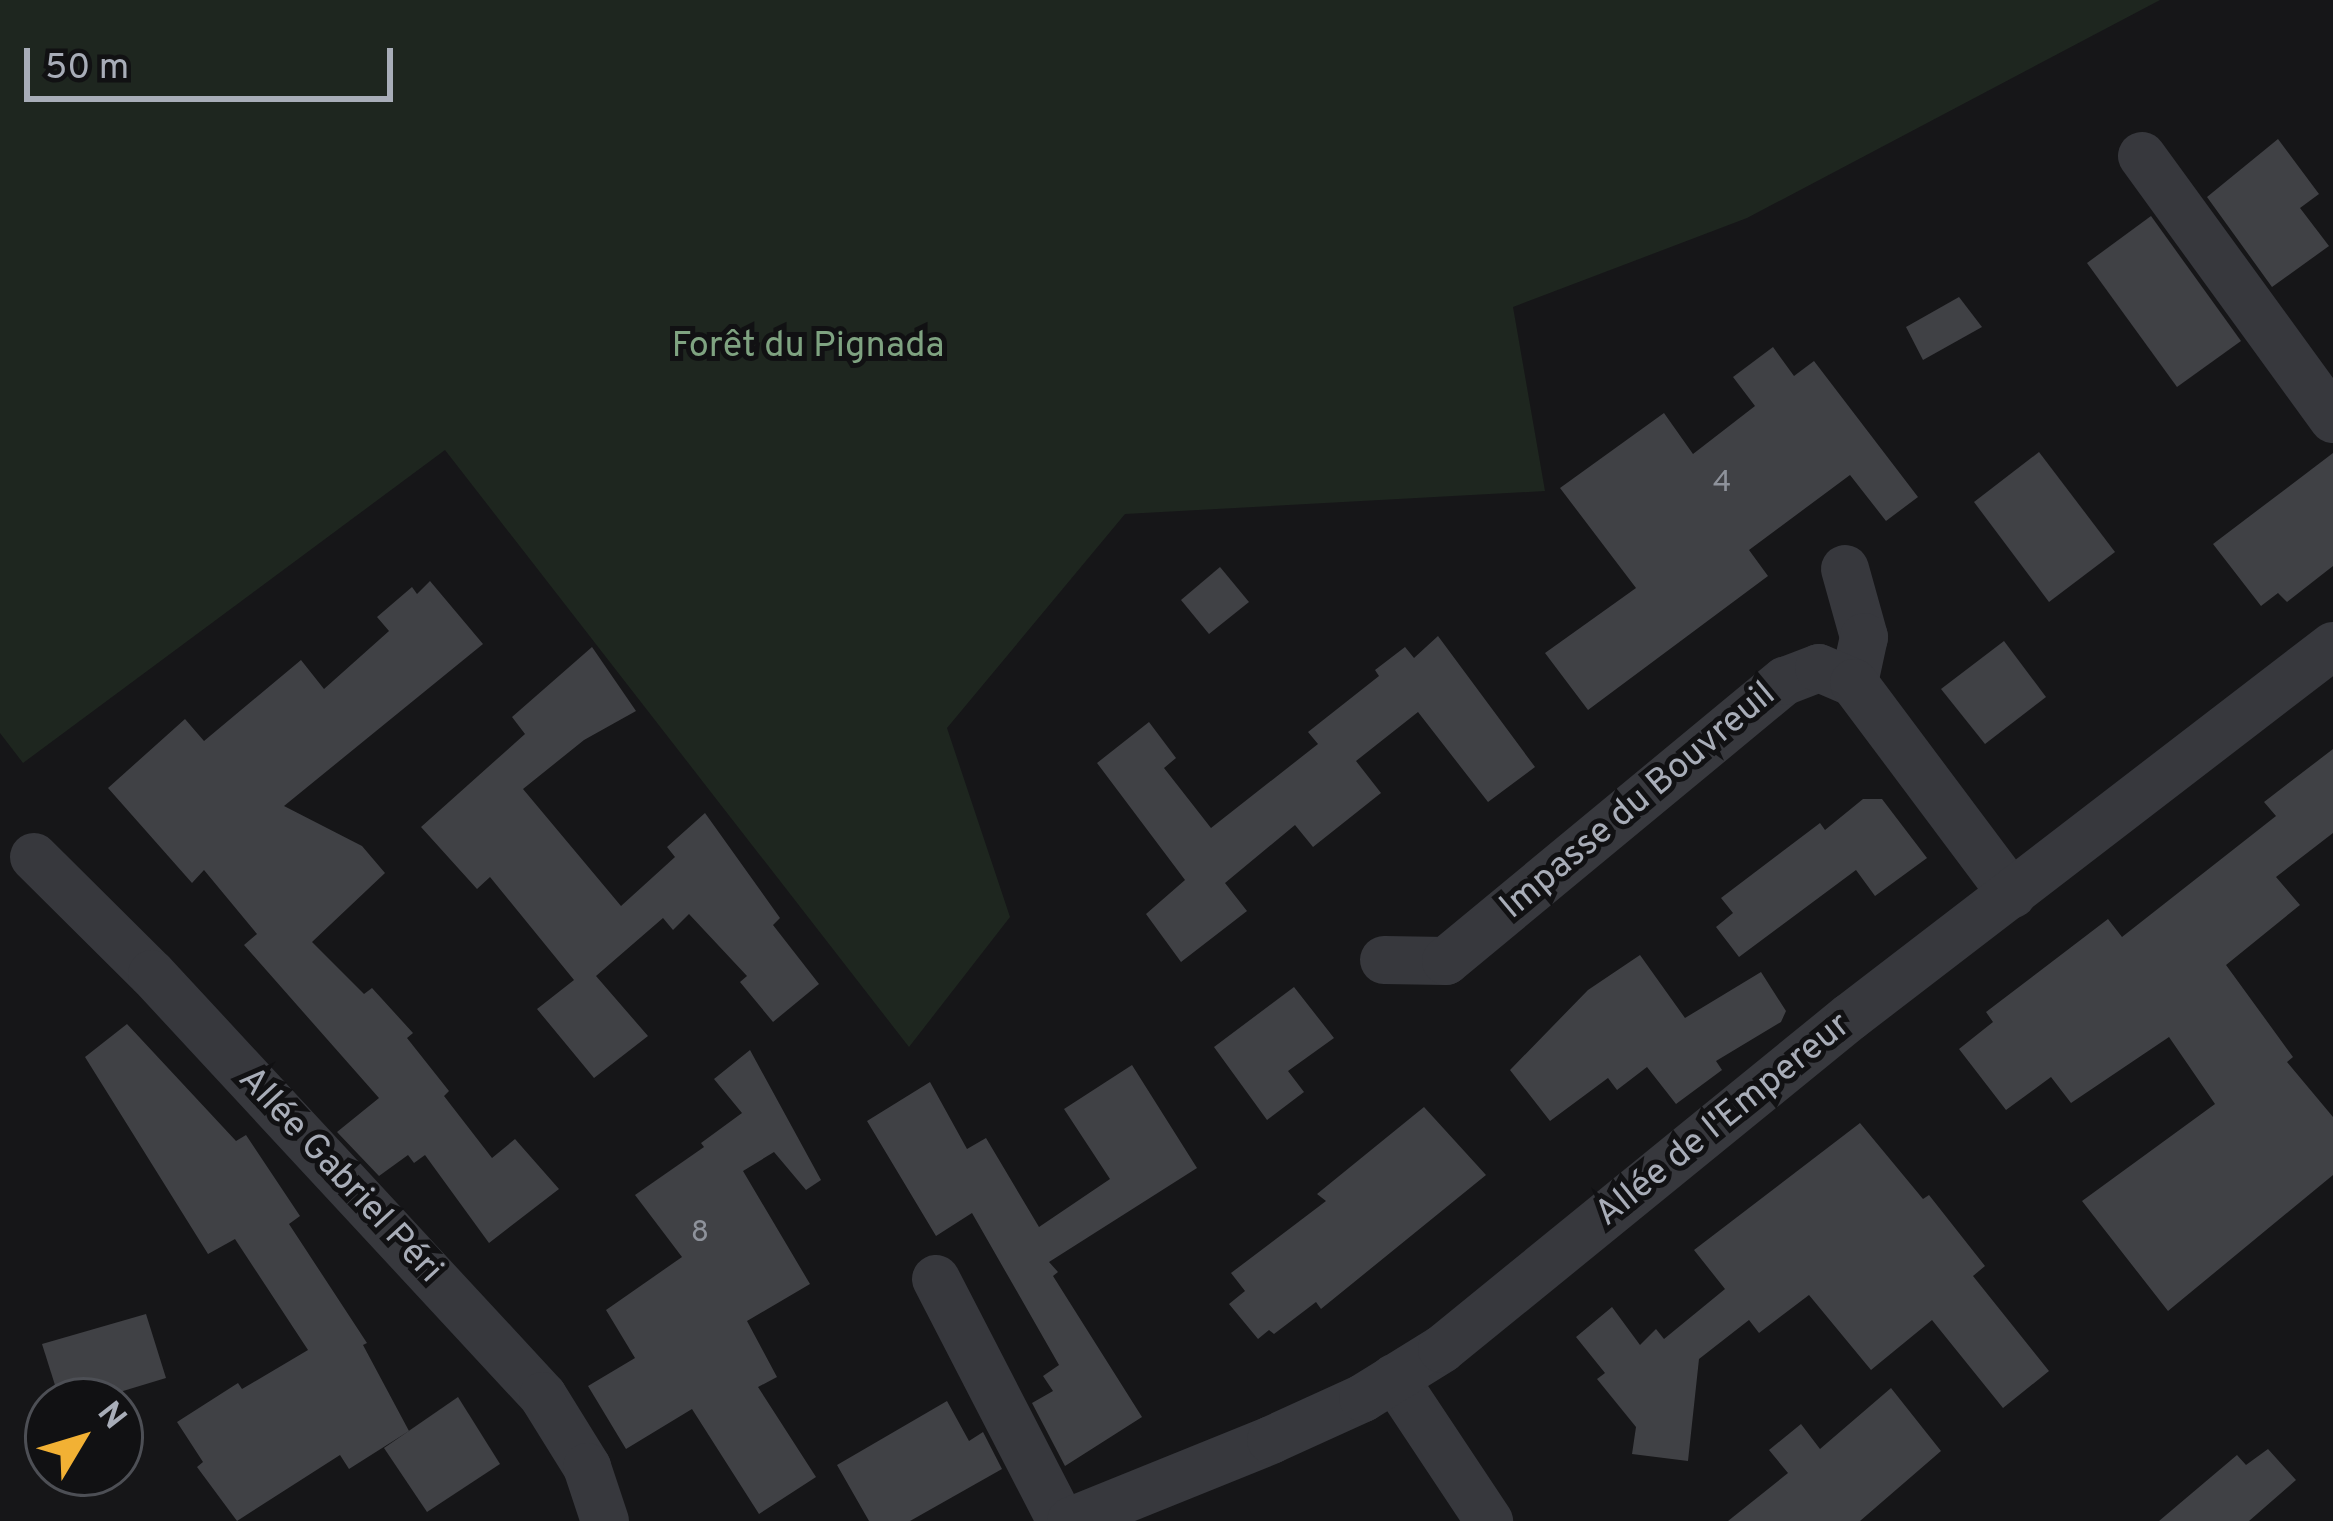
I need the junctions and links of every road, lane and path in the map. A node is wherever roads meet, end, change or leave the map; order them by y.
1 (2142, 156) dead end
2 (2333, 419) edge
3 (1845, 569) dead end
4 (2333, 646) edge
5 (1854, 682) junction
6 (34, 857) dead end
7 (2012, 894) junction
8 (1384, 960) dead end
9 (936, 1279) dead end
10 (1394, 1378) junction
11 (605, 1521) edge
12 (1061, 1521) edge
13 (1071, 1521) edge
14 (1489, 1521) edge

1 - 2 street
3 - 5 street
4 - 7 street, Allée de l'Empereur
5 - 7 street
5 - 8 street, Impasse du Bouvreuil
6 - 11 street, Allée Gabriel Péri
7 - 10 street, Allée de l'Empereur
9 - 12 street
10 - 13 street, Allée de l'Empereur
10 - 14 street

